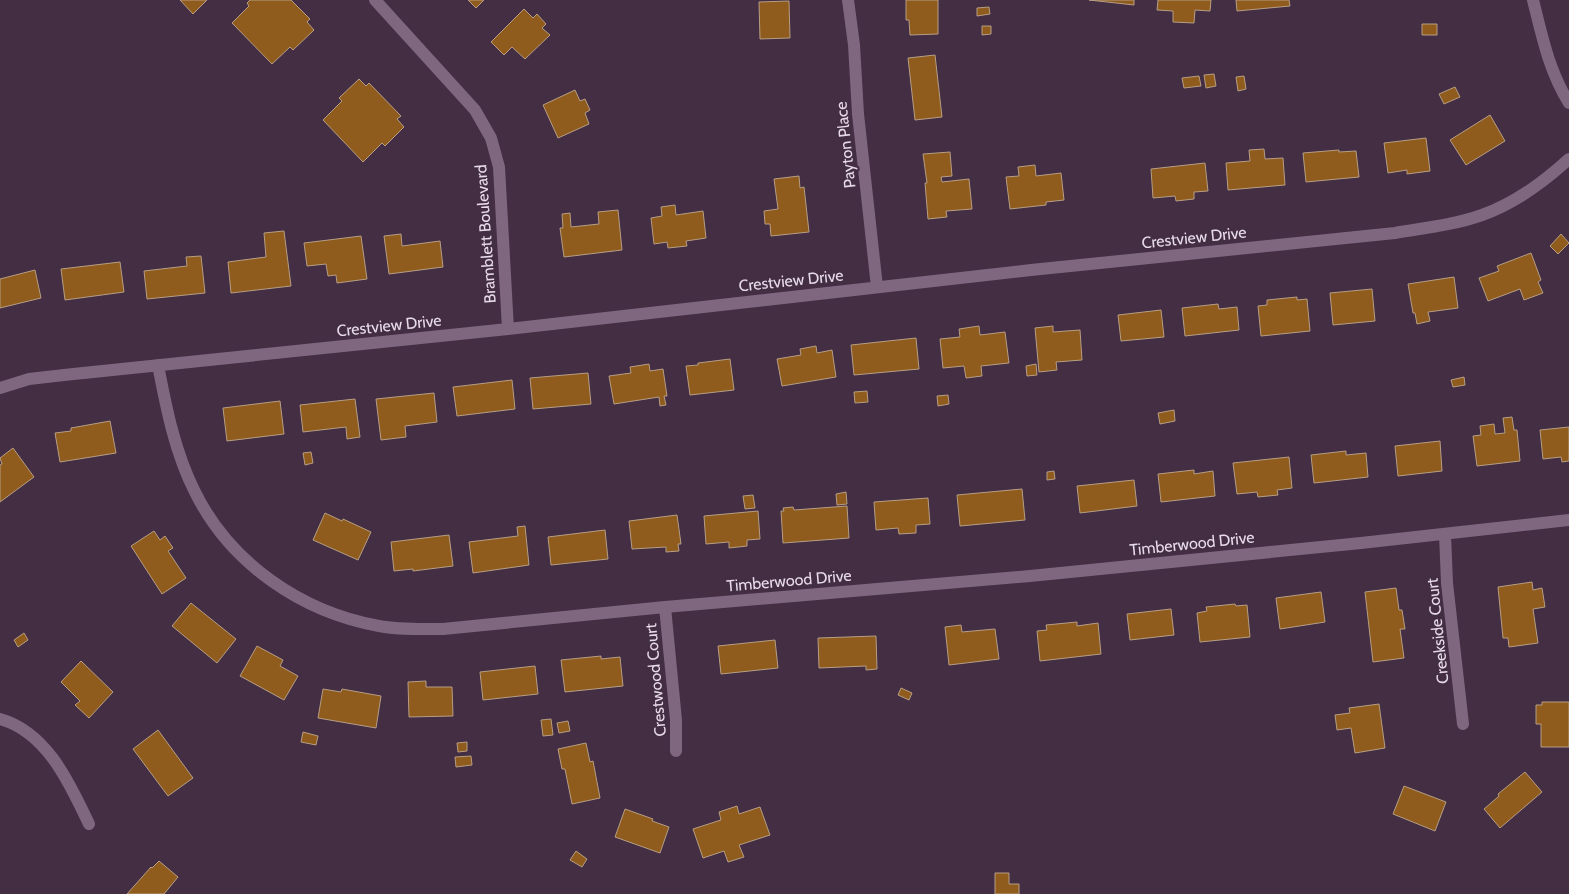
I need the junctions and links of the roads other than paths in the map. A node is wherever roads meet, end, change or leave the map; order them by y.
1 (375, 0) edge
2 (848, 0) edge
3 (1533, 0) edge
4 (1569, 103) edge
5 (1569, 159) edge
6 (877, 287) junction
7 (508, 329) junction
8 (158, 365) junction
9 (0, 388) edge
10 (1569, 520) edge
11 (1445, 534) junction
12 (665, 607) junction
13 (0, 719) edge
14 (1463, 724) dead end
15 (676, 751) dead end
16 (89, 824) dead end

1 - 7 street, Bramblett Boulevard
2 - 6 street, Payton Place
3 - 4 street
5 - 6 street, Crestview Drive
6 - 7 street, Crestview Drive
7 - 8 street, Crestview Drive
8 - 9 street, Crestview Drive
8 - 12 street, Timberwood Drive
10 - 11 street, Timberwood Drive
11 - 12 street, Timberwood Drive
11 - 14 street, Creekside Court
12 - 15 street, Crestwood Court
13 - 16 street

